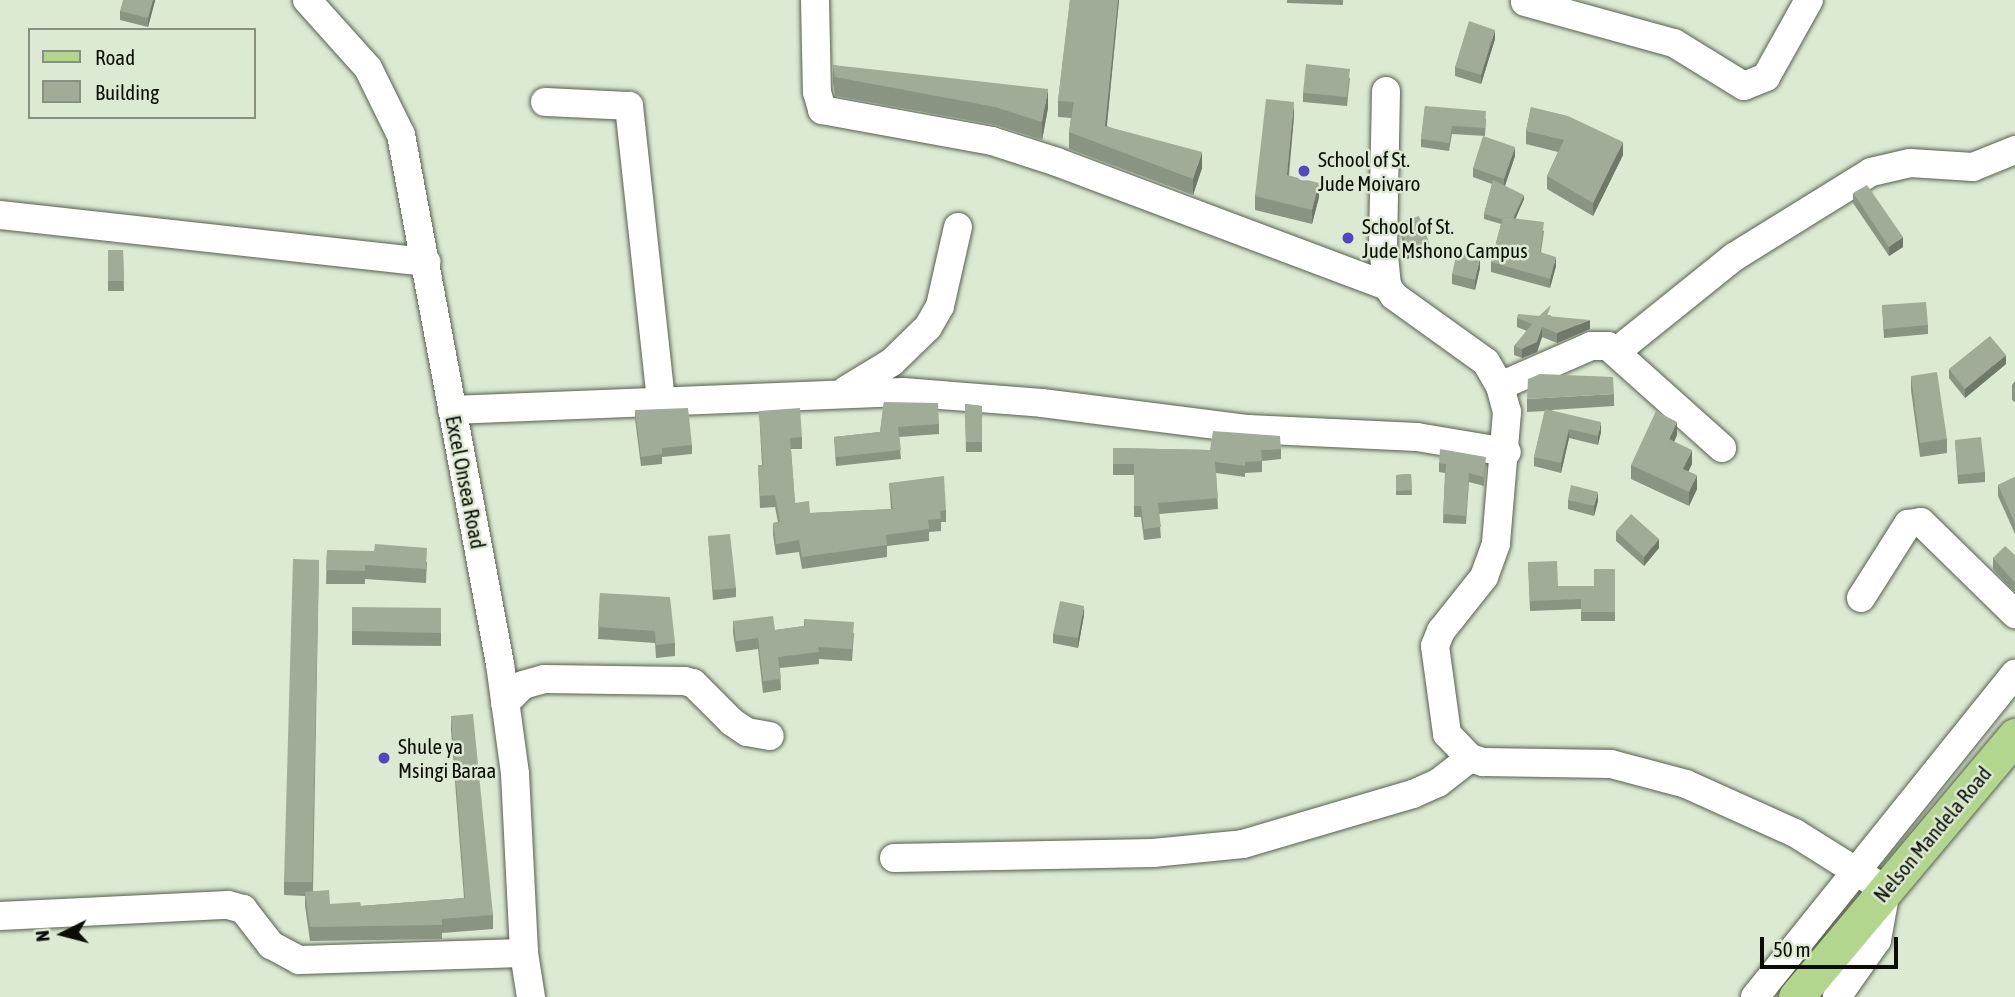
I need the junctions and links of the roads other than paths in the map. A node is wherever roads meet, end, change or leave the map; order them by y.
1 (307, 0) edge
2 (815, 0) edge
3 (1809, 0) edge
4 (1525, 2) dead end
5 (1386, 91) dead end
6 (545, 102) dead end
7 (2015, 150) edge
8 (0, 215) edge
9 (958, 227) dead end
10 (426, 262) junction
11 (1387, 286) junction
12 (1617, 351) junction
13 (1500, 386) junction
14 (843, 392) junction
15 (661, 400) junction
16 (452, 410) junction
17 (1722, 448) dead end
18 (1507, 452) junction
19 (1861, 598) dead end
20 (2015, 614) edge
21 (2015, 674) edge
22 (505, 703) junction
23 (770, 736) dead end
24 (2015, 736) edge
25 (1469, 758) junction
26 (894, 858) dead end
27 (1856, 870) junction
28 (1886, 890) junction
29 (0, 916) edge
30 (524, 953) junction
31 (531, 997) edge
32 (1755, 997) edge
33 (1796, 997) edge
34 (1837, 997) edge

1 - 10 street, Excel Onsea Road
2 - 11 street
3 - 4 street
5 - 11 street
6 - 15 street
7 - 12 street
8 - 10 street
9 - 14 street
10 - 16 street, Excel Onsea Road
11 - 13 street
12 - 13 street
12 - 17 street
13 - 18 street
14 - 15 street
14 - 18 street
15 - 16 street
16 - 22 street, Excel Onsea Road
18 - 25 street
19 - 20 street
21 - 27 street
22 - 23 street
22 - 30 street, Excel Onsea Road
24 - 28 main road, Nelson Mandela Road
25 - 26 street
25 - 27 street
27 - 28 street
27 - 32 street
28 - 33 main road, Nelson Mandela Road
28 - 34 street
29 - 30 street
30 - 31 street, Excel Onsea Road

